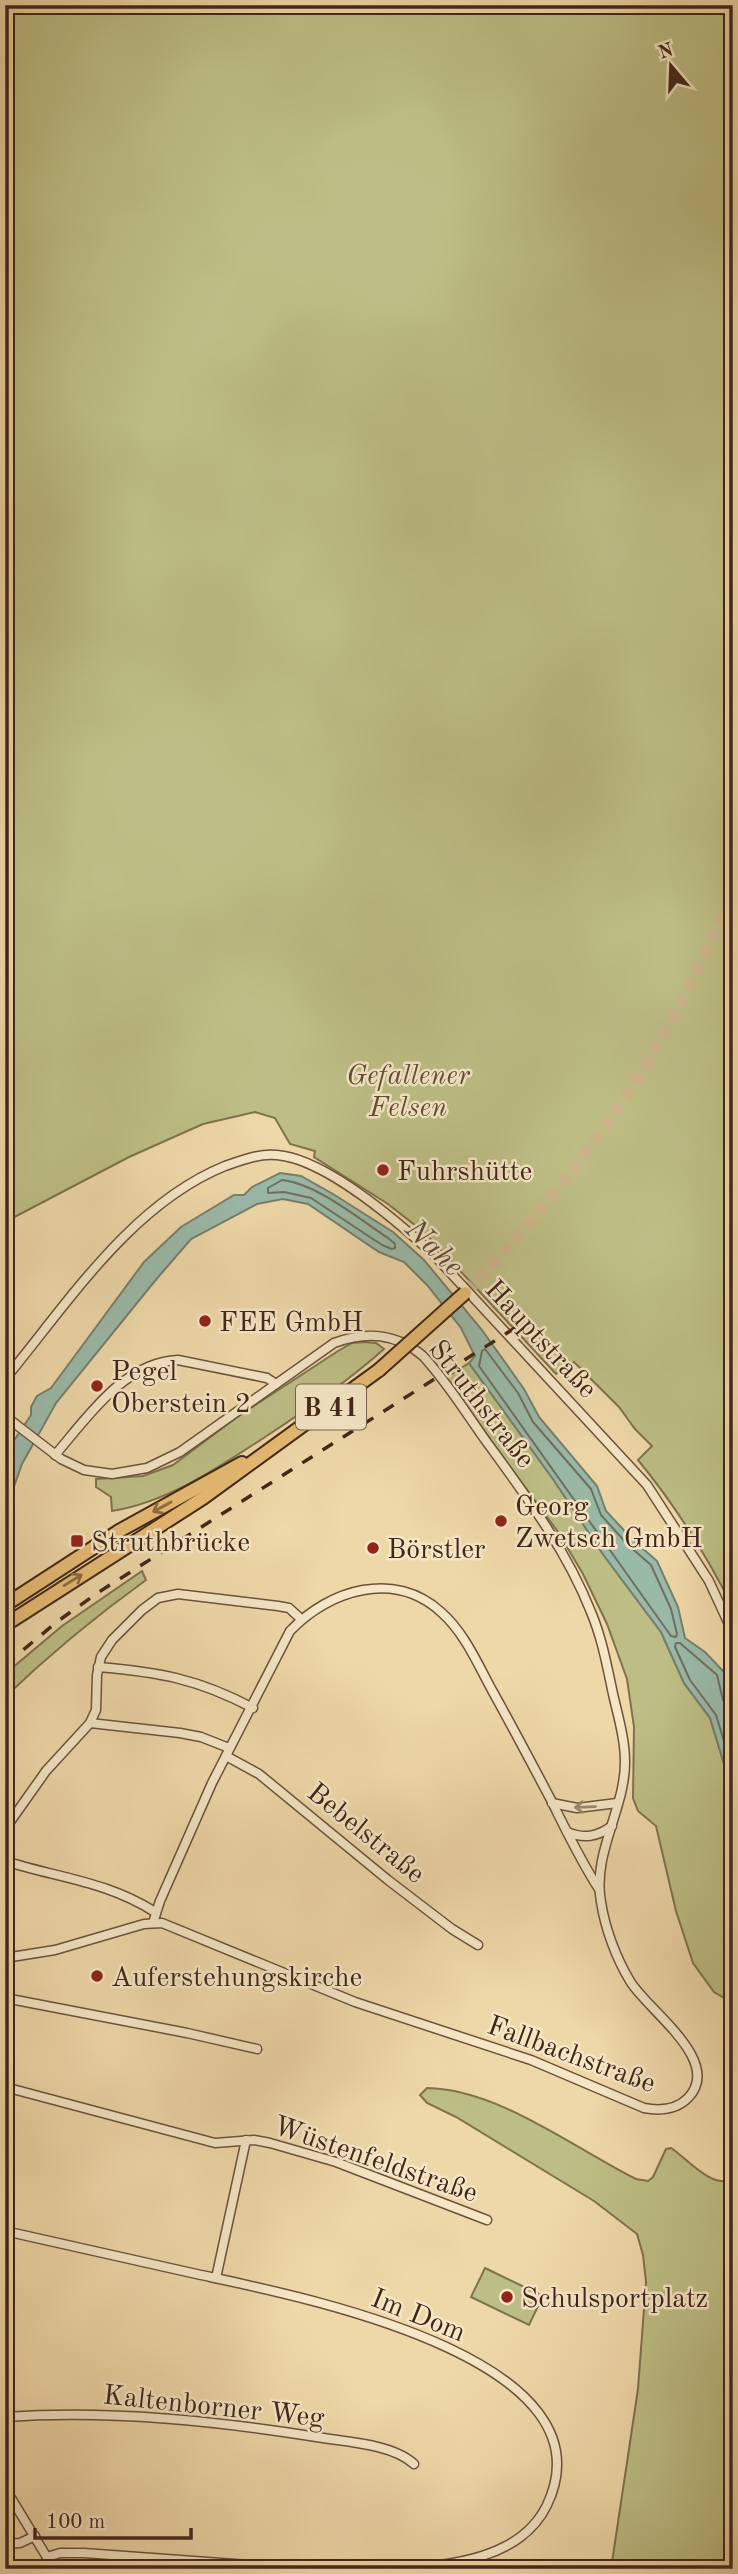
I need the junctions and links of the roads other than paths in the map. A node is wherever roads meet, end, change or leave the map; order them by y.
1 (465, 1293) tunnel mouth
2 (5, 1379) edge
3 (276, 1384) junction
4 (5, 1416) edge
5 (281, 1443) junction
6 (52, 1452) junction
7 (5, 1605) edge
8 (301, 1619) junction
9 (5, 1625) edge
10 (733, 1633) edge
11 (98, 1667) junction
12 (253, 1708) junction
13 (90, 1723) junction
14 (228, 1752) junction
15 (552, 1803) junction
16 (617, 1803) junction
17 (612, 1826) junction
18 (5, 1829) edge
19 (567, 1832) junction
20 (5, 1861) edge
21 (599, 1889) junction
22 (155, 1912) junction
23 (153, 1923) junction
24 (478, 1944) dead end
25 (5, 1958) edge
26 (5, 1998) edge
27 (257, 2049) dead end
28 (5, 2087) edge
29 (246, 2140) junction
30 (487, 2220) dead end
31 (5, 2231) edge
32 (216, 2278) junction
33 (5, 2417) edge
34 (414, 2464) dead end
35 (5, 2488) edge
36 (35, 2536) junction
37 (5, 2544) edge
38 (47, 2557) junction
39 (54, 2569) edge
40 (305, 2569) edge
41 (398, 2569) edge

1 - 5 main road, B 41, bridge
2 - 10 street, Hauptstraße
3 - 6 street, Struthstraße
3 - 6 street
3 - 16 street, Struthstraße
4 - 6 street, Struthstraße
5 -> 7 main road, B 41
9 -> 5 main road, B 41
8 - 11 street
8 - 12 street
8 - 15 street
11 - 12 street
11 - 13 street
12 - 14 street
13 - 14 street, Bebelstraße
13 - 18 street
14 - 22 street
14 - 24 street, Bebelstraße
16 -> 15 street
15 - 19 street
16 - 17 street, Struthstraße
17 - 19 street
17 - 21 street, Fallbachstraße
19 - 21 street
20 - 22 street
21 - 23 street, Fallbachstraße
22 - 23 street
23 - 25 street
26 - 27 street
28 - 29 street, Wüstenfeldstraße
29 - 30 street, Wüstenfeldstraße
29 - 32 street
31 - 32 street, Im Dom
32 - 41 street, Im Dom
33 - 34 street, Kaltenborner Weg
35 - 36 street
36 - 37 street
36 - 38 street
38 - 39 street
38 - 40 street

